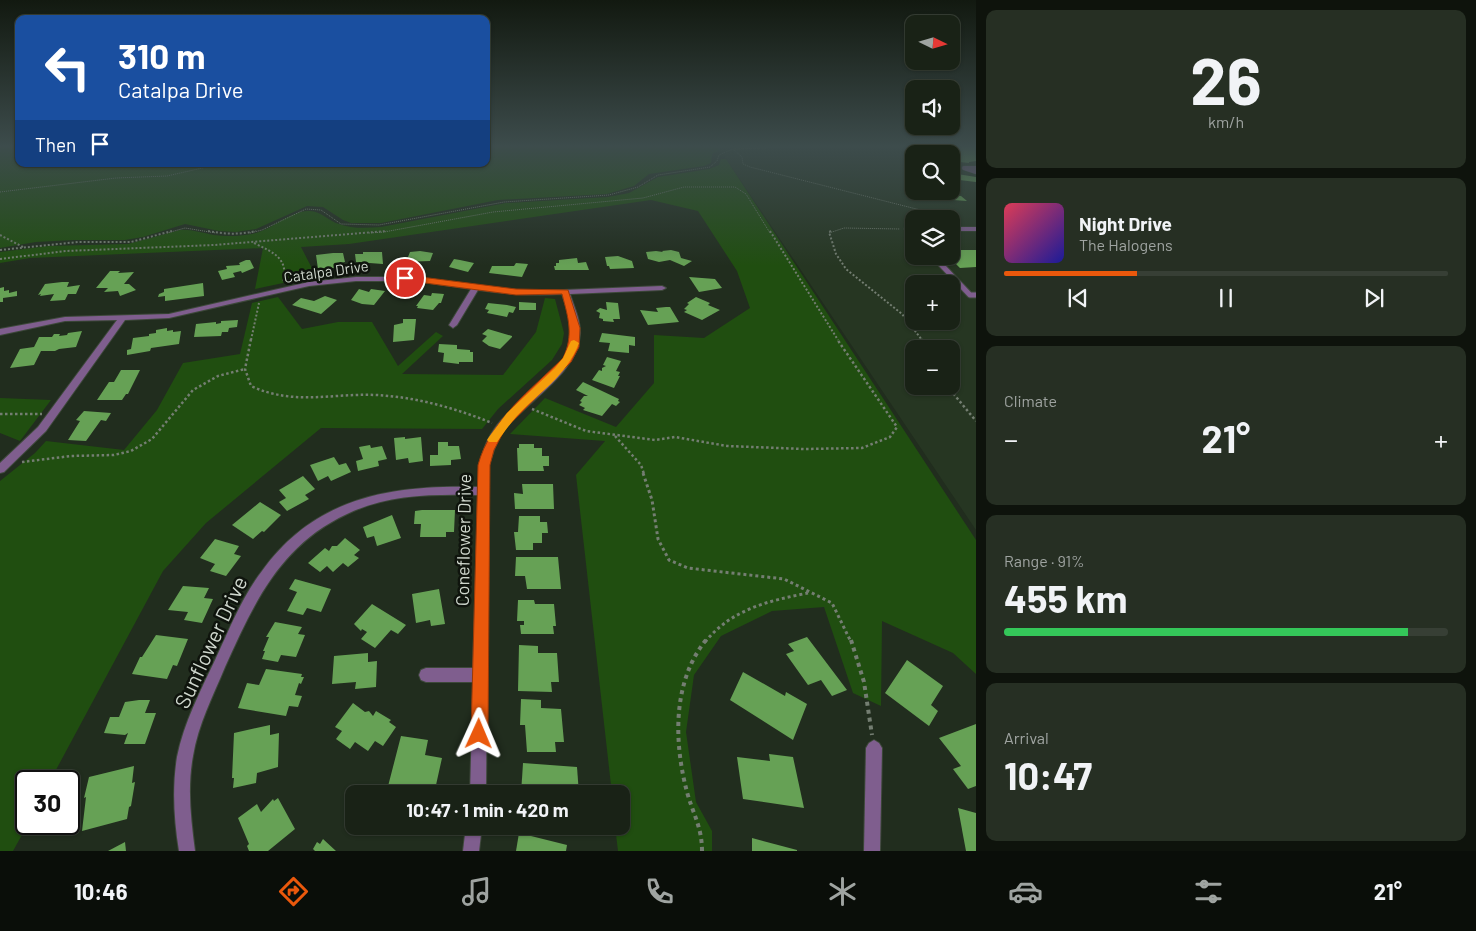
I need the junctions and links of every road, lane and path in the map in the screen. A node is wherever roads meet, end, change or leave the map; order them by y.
1 (52, 186) edge
2 (642, 186) edge
3 (824, 186) edge
4 (0, 192) edge
5 (963, 221) dead end
6 (905, 229) edge
7 (960, 229) edge
8 (976, 229) edge
9 (0, 235) edge
10 (253, 242) dead end
11 (23, 247) junction
12 (0, 250) edge
13 (941, 265) edge
14 (476, 287) junction
15 (662, 288) dead end
16 (284, 290) junction
17 (565, 292) junction
18 (973, 295) edge
19 (259, 296) junction
20 (976, 303) edge
21 (123, 317) junction
22 (453, 325) dead end
23 (0, 332) edge
24 (922, 340) edge
25 (245, 369) junction
26 (954, 395) edge
27 (522, 405) junction
28 (0, 414) edge
29 (53, 414) junction
30 (976, 421) edge
31 (500, 427) junction
32 (10, 462) junction
33 (0, 469) edge
34 (483, 491) junction
35 (810, 592) junction
36 (426, 675) dead end
37 (480, 675) junction
38 (874, 748) joint
39 (478, 785) edge
40 (473, 835) edge
41 (188, 851) edge
42 (470, 851) edge
43 (702, 851) edge
44 (872, 851) edge

1 - 4 path
2 - 11 path
3 - 5 path
6 - 24 path
7 - 8 lane
9 - 11 path
10 - 16 path
11 - 12 path
13 - 18 lane
14 - 16 street, Catalpa Drive
14 - 17 street, Catalpa Drive
14 - 22 street
15 - 17 street, Catalpa Drive
16 - 19 street, Catalpa Drive
17 - 27 street, Coneflower Drive
18 - 20 lane
19 - 21 street, Catalpa Drive
19 - 25 path
21 - 23 street, Catalpa Drive
21 - 29 street
25 - 31 path
25 - 32 path
26 - 30 path
27 - 31 street, Coneflower Drive
27 - 35 path
28 - 29 path
29 - 32 street
31 - 34 street, Coneflower Drive
32 - 33 street
34 - 37 street, Coneflower Drive
34 - 41 street, Sunflower Drive
35 - 38 path
35 - 43 path
36 - 37 street
37 - 39 street, Coneflower Drive
38 - 44 street
40 - 42 street

